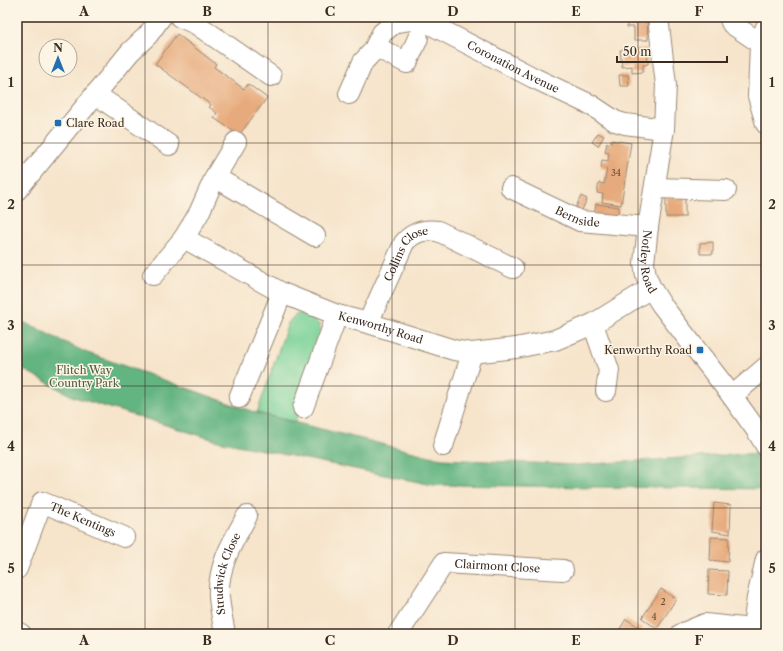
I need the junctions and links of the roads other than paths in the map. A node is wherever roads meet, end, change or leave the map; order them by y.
1 (146, 17) edge
2 (161, 17) edge
3 (180, 17) edge
4 (658, 17) edge
5 (729, 17) edge
6 (418, 38) dead end
7 (764, 38) edge
8 (374, 49) junction
9 (130, 52) junction
10 (271, 76) dead end
11 (96, 94) junction
12 (349, 94) dead end
13 (766, 124) edge
14 (664, 129) junction
15 (236, 142) dead end
16 (169, 145) dead end
17 (215, 177) junction
18 (511, 188) dead end
19 (655, 188) junction
20 (17, 190) edge
21 (726, 190) dead end
22 (648, 227) junction
23 (314, 236) dead end
24 (184, 238) junction
25 (513, 268) dead end
26 (153, 275) dead end
27 (651, 288) junction
28 (282, 293) junction
29 (337, 316) junction
30 (368, 323) junction
31 (593, 324) junction
32 (472, 352) junction
33 (766, 368) edge
34 (606, 391) dead end
35 (732, 396) junction
36 (240, 398) dead end
37 (303, 408) dead end
38 (443, 446) dead end
39 (766, 446) edge
40 (247, 516) dead end
41 (124, 537) dead end
42 (766, 559) edge
43 (17, 569) edge
44 (563, 570) dead end
45 (752, 631) edge
46 (17, 632) edge
47 (22, 634) edge
48 (225, 634) edge
49 (398, 634) edge
50 (681, 634) edge

1 - 9 street
2 - 9 street
3 - 10 street
4 - 14 street, Notley Road
5 - 7 street
6 - 8 street
7 - 13 street
8 - 12 street, Coronation Avenue
8 - 14 street, Coronation Avenue
9 - 11 street
11 - 16 street
11 - 20 street
14 - 19 street, Notley Road
15 - 17 street
17 - 23 street
17 - 24 street
18 - 22 street, Bernside
19 - 21 street
19 - 22 street, Notley Road
22 - 27 street, Notley Road
24 - 26 street
24 - 28 street, Kenworthy Road
25 - 30 street, Collins Close
27 - 31 street, Kenworthy Road
27 - 35 street, Notley Road
28 - 29 street, Kenworthy Road
28 - 36 street
29 - 30 street, Kenworthy Road
29 - 37 street
30 - 32 street, Kenworthy Road
31 - 32 street, Kenworthy Road
31 - 34 street
32 - 38 street
33 - 35 street
35 - 39 street, Notley Road
40 - 48 street, Strudwick Close
41 - 43 street, The Kentings
42 - 45 street
44 - 49 street, Clairmont Close
45 - 50 street
46 - 47 street

